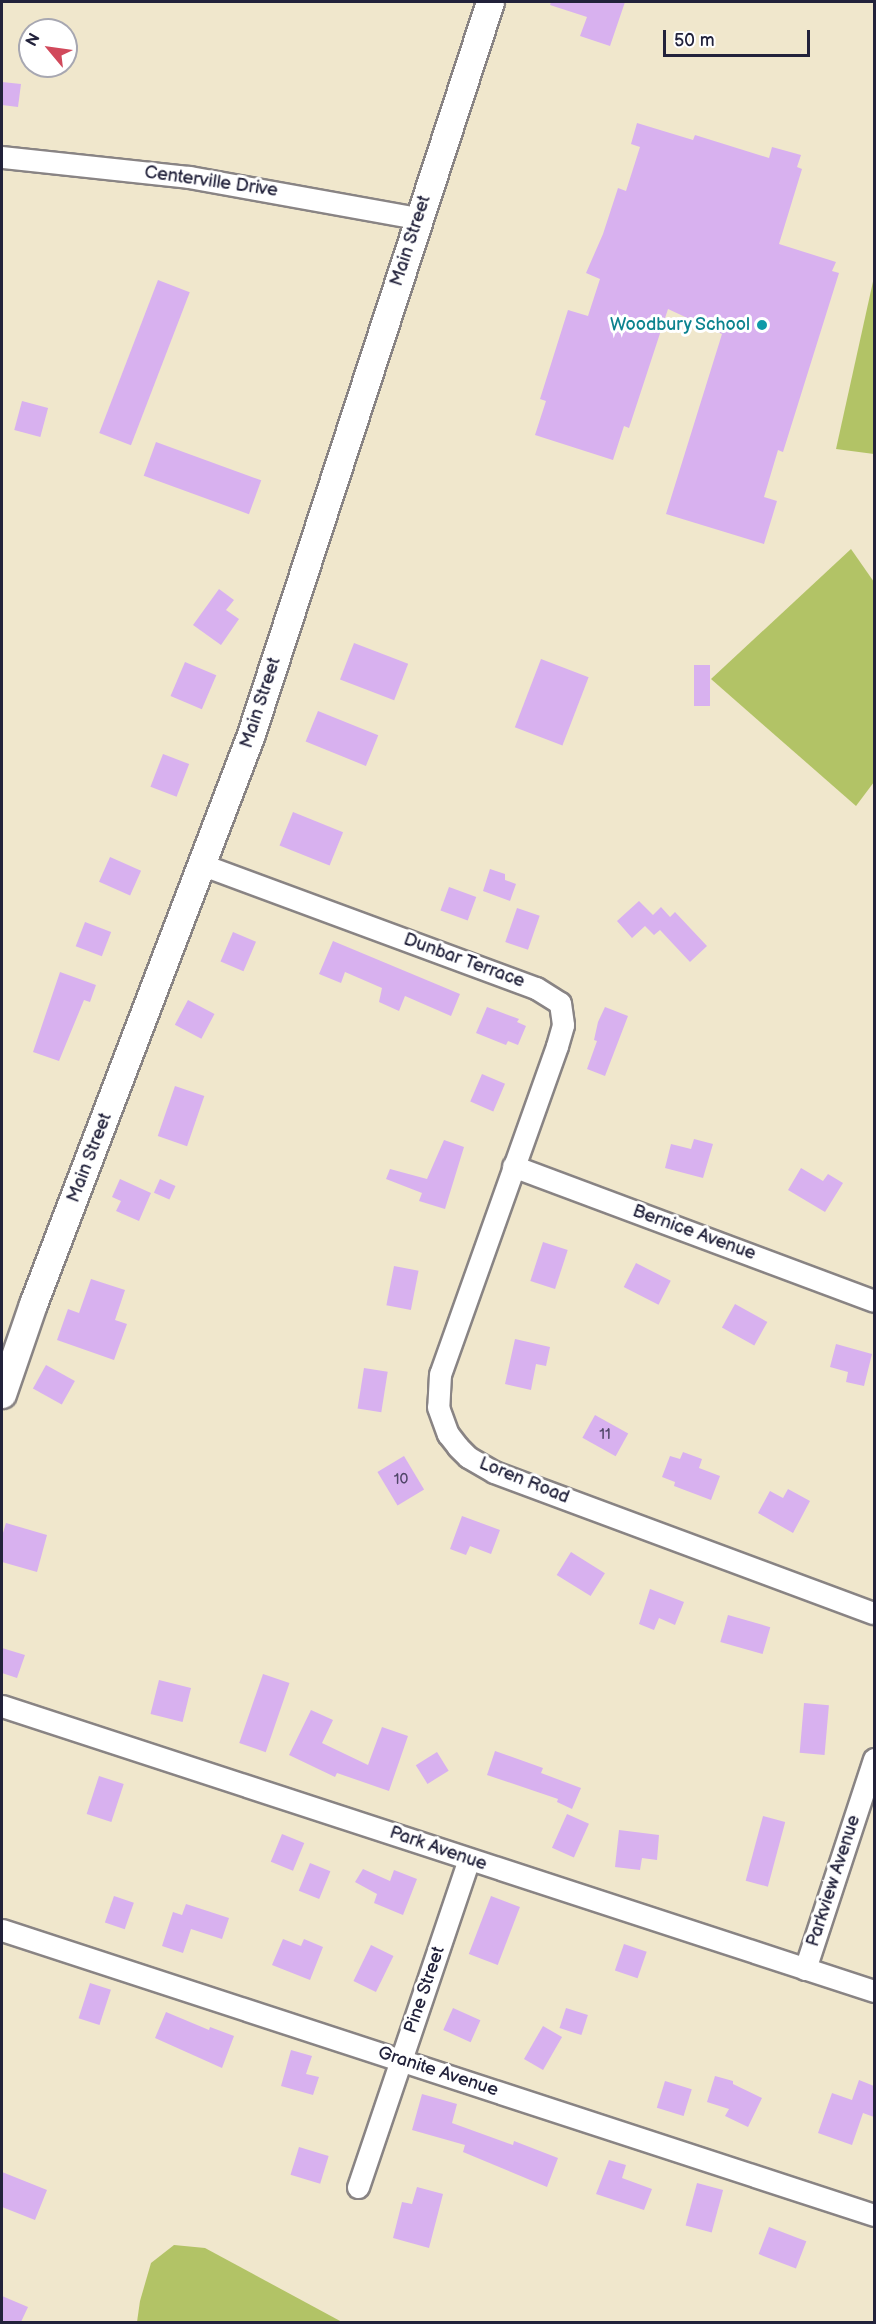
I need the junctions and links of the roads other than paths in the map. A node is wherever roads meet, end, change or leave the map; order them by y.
1 (490, 2) edge
2 (2, 157) edge
3 (418, 218) junction
4 (203, 865) junction
5 (513, 1166) junction
6 (874, 1301) edge
7 (2, 1394) edge
8 (874, 1613) edge
9 (2, 1706) edge
10 (874, 1759) edge
11 (469, 1860) junction
12 (2, 1930) edge
13 (805, 1969) junction
14 (874, 1991) edge
15 (401, 2060) junction
16 (357, 2187) dead end
17 (874, 2215) edge

1 - 3 main road, Main Street
2 - 3 street, Centerville Drive
3 - 4 main road, Main Street
4 - 5 street, Dunbar Terrace
4 - 7 main road, Main Street
5 - 6 street, Bernice Avenue
5 - 8 street, Loren Road
9 - 11 street, Park Avenue
10 - 13 street, Parkview Avenue
11 - 13 street, Park Avenue
11 - 15 street, Pine Street
12 - 15 street, Granite Avenue
13 - 14 street, Park Avenue
15 - 16 street, Pine Street
15 - 17 street, Granite Avenue

